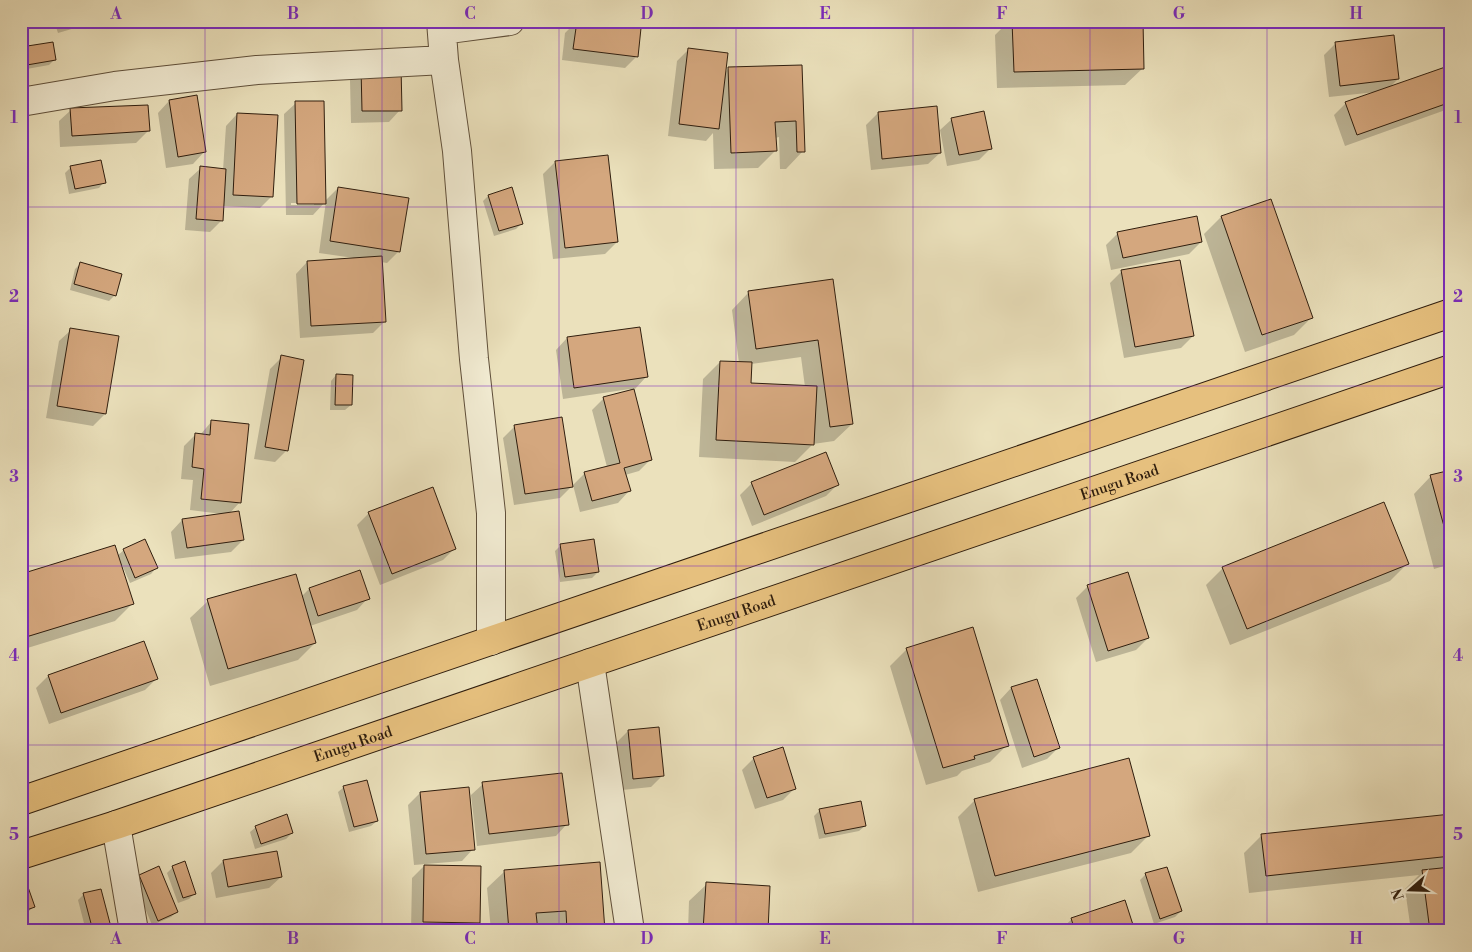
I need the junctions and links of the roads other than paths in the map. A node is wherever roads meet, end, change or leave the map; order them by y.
1 (510, 21) edge
2 (442, 26) edge
3 (444, 60) junction
4 (21, 102) edge
5 (1451, 313) edge
6 (1451, 369) edge
7 (491, 641) junction
8 (590, 663) junction
9 (21, 801) edge
10 (116, 825) junction
11 (21, 855) edge
12 (134, 931) edge
13 (630, 931) edge

1 - 2 street
2 - 3 street
3 - 4 street
3 - 7 street
5 - 7 main road
6 - 8 main road, Enugu Road
7 - 9 main road
8 - 10 main road, Enugu Road
8 - 13 street
10 - 11 main road, Enugu Road
10 - 12 street

